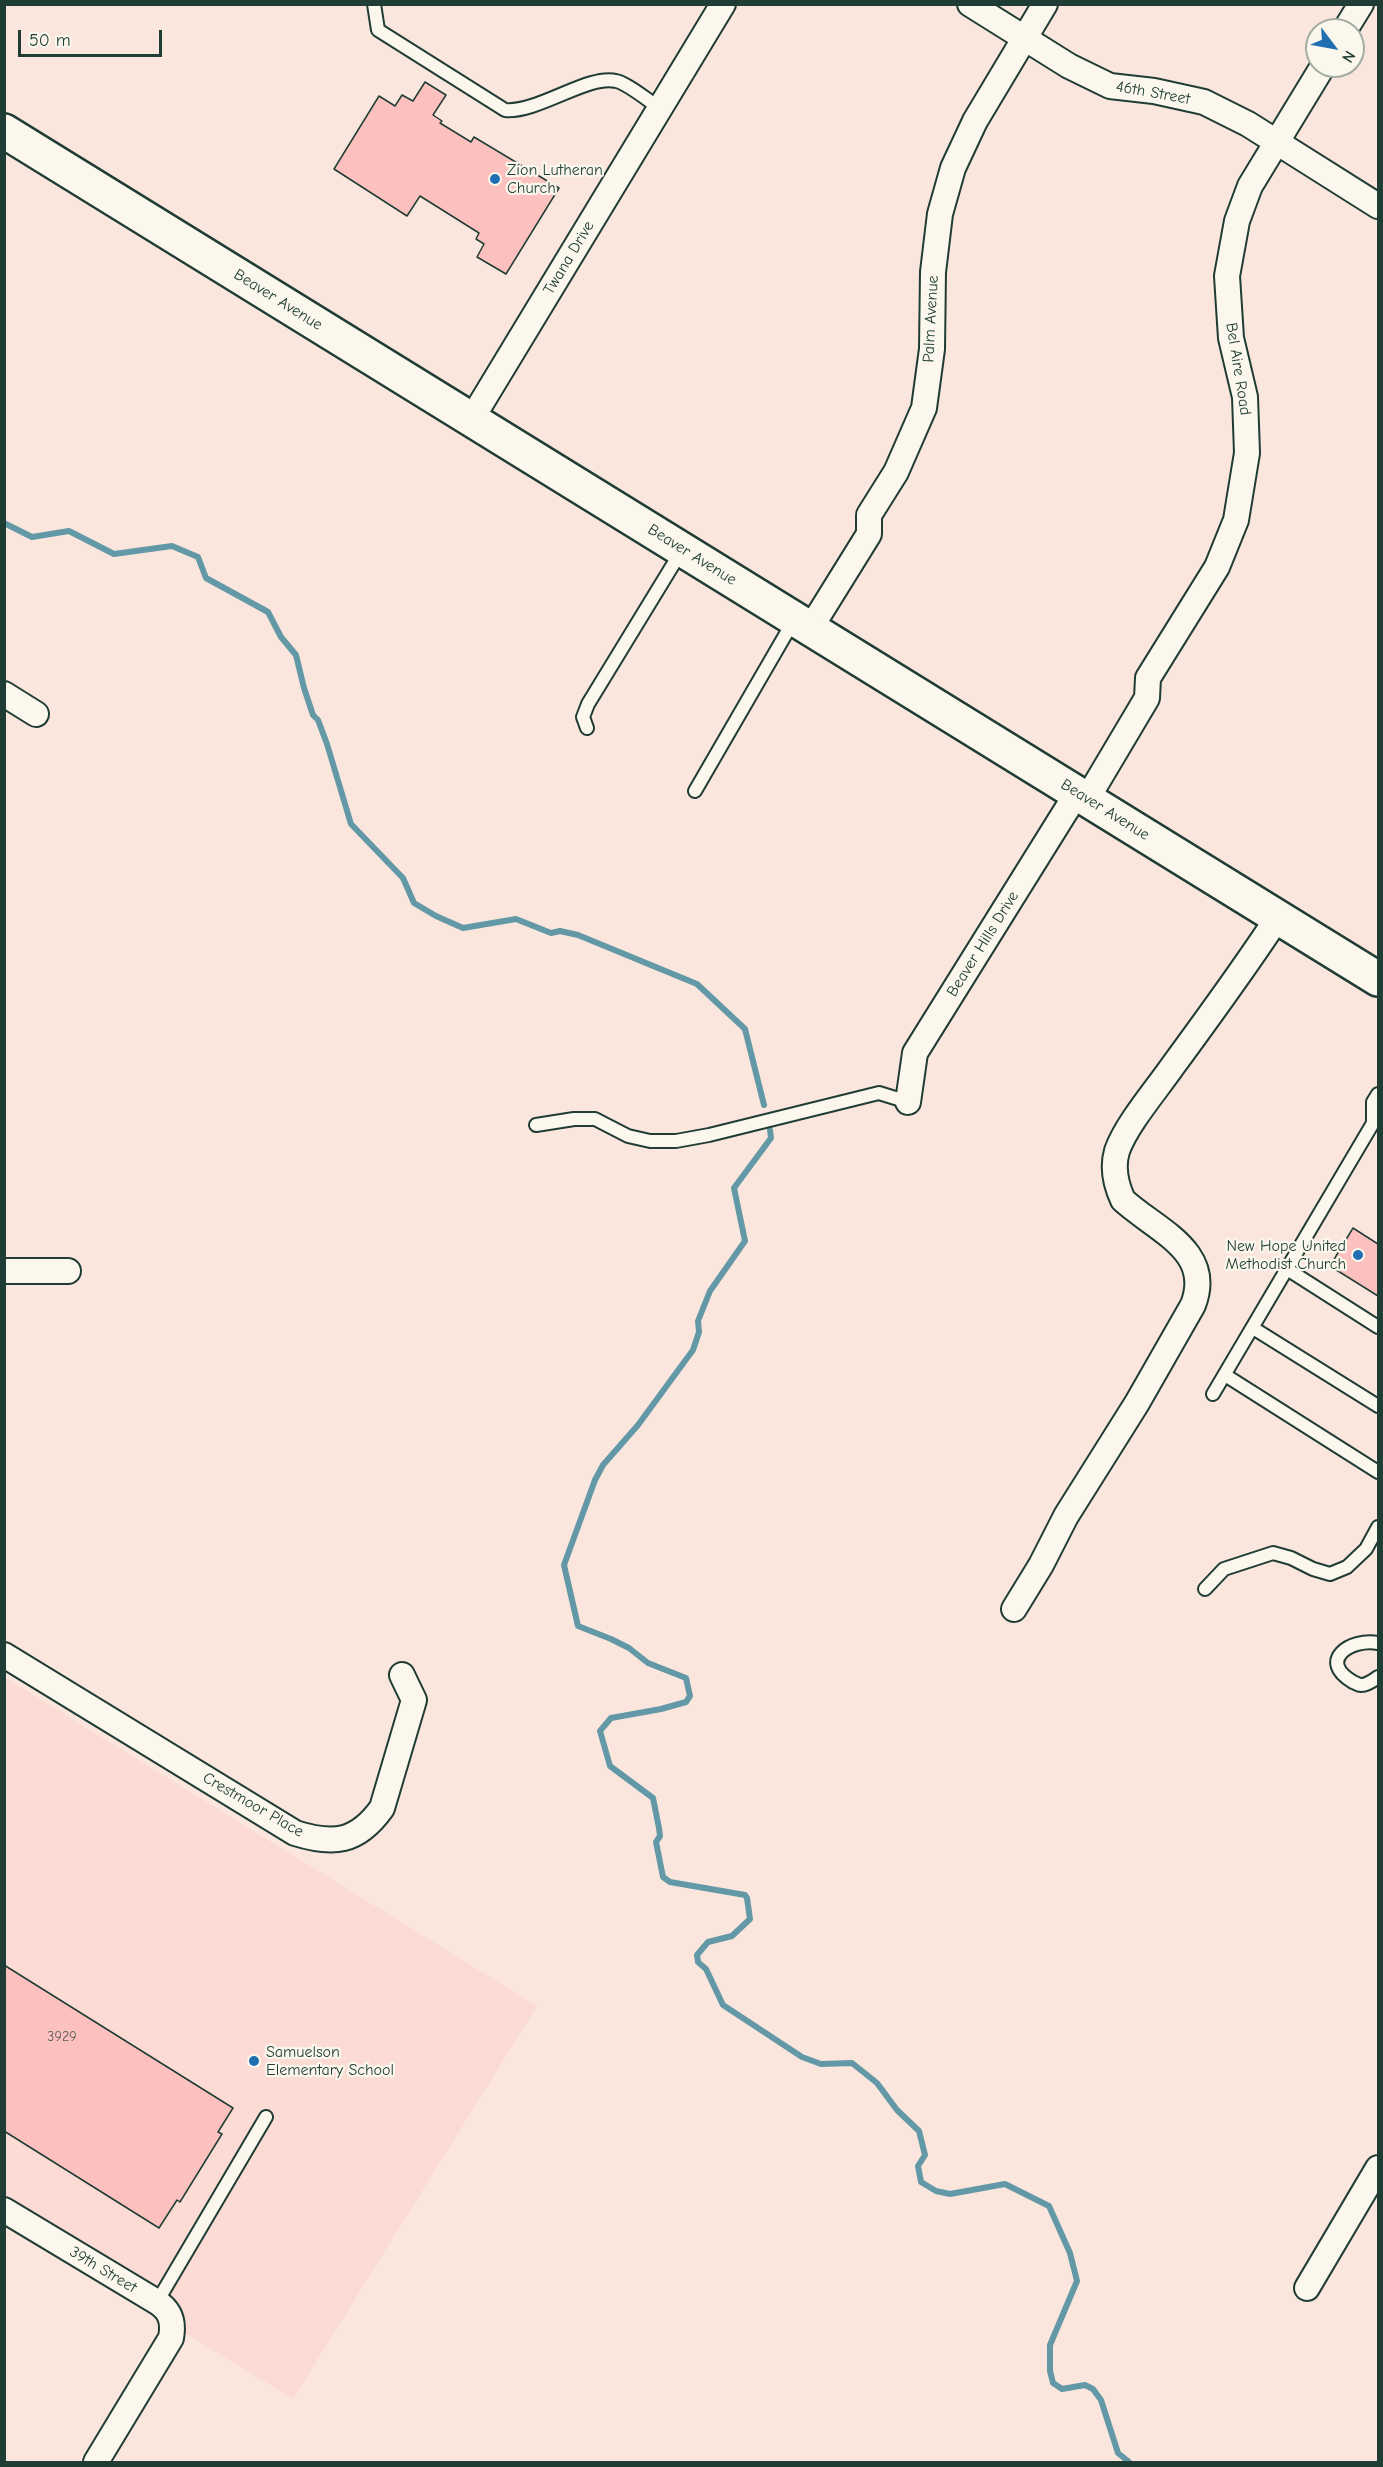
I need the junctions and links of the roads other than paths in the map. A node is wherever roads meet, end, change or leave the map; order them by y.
1 (374, 4) edge
2 (723, 4) edge
3 (970, 4) edge
4 (1044, 4) edge
5 (1361, 4) edge
6 (1353, 18) edge
7 (1024, 37) junction
8 (1316, 78) edge
9 (659, 108) junction
10 (4, 131) edge
11 (1276, 142) junction
12 (1378, 206) edge
13 (471, 420) junction
14 (682, 549) junction
15 (802, 624) junction
16 (4, 694) edge
17 (36, 714) dead end
18 (587, 728) dead end
19 (695, 791) dead end
20 (1082, 796) junction
21 (1278, 917) junction
22 (1378, 979) edge
23 (1378, 1094) edge
24 (908, 1102) joint
25 (1376, 1122) edge
26 (536, 1125) dead end
27 (1287, 1269) junction
28 (4, 1271) edge
29 (68, 1271) dead end
30 (1378, 1327) edge
31 (1253, 1328) junction
32 (1225, 1375) junction
33 (1213, 1394) dead end
34 (1378, 1406) edge
35 (1378, 1472) edge
36 (1378, 1527) edge
37 (1205, 1589) dead end
38 (1014, 1608) dead end
39 (1378, 1643) edge
40 (4, 1655) edge
41 (402, 1675) dead end
42 (1378, 1677) edge
43 (266, 2117) dead end
44 (1378, 2168) edge
45 (4, 2210) edge
46 (1307, 2288) dead end
47 (157, 2302) junction
48 (96, 2463) edge

1 - 9 lane
2 - 9 street, Twana Drive
3 - 7 street, 46th Street
4 - 7 street, Palm Avenue
5 - 6 street
7 - 11 street, 46th Street
7 - 15 street, Palm Avenue
8 - 11 street, Bel Aire Road
9 - 13 street, Twana Drive
10 - 13 main road, Beaver Avenue
11 - 12 street, 46th Street
11 - 20 street, Bel Aire Road
13 - 14 main road, Beaver Avenue
14 - 15 main road, Beaver Avenue
14 - 18 lane
15 - 19 lane
15 - 20 main road, Beaver Avenue
16 - 17 street
20 - 21 main road, Beaver Avenue
20 - 24 street, Beaver Hills Drive
21 - 22 main road, Beaver Avenue
21 - 38 street
23 - 25 lane
24 - 26 lane
25 - 27 lane
27 - 30 lane
27 - 31 lane
28 - 29 street
31 - 32 lane
31 - 34 lane
32 - 33 lane
32 - 35 lane
36 - 37 lane
39 - 42 lane
40 - 41 street, Crestmoor Place
43 - 47 lane
44 - 46 street
45 - 47 street, 39th Street
47 - 48 street, 39th Street

